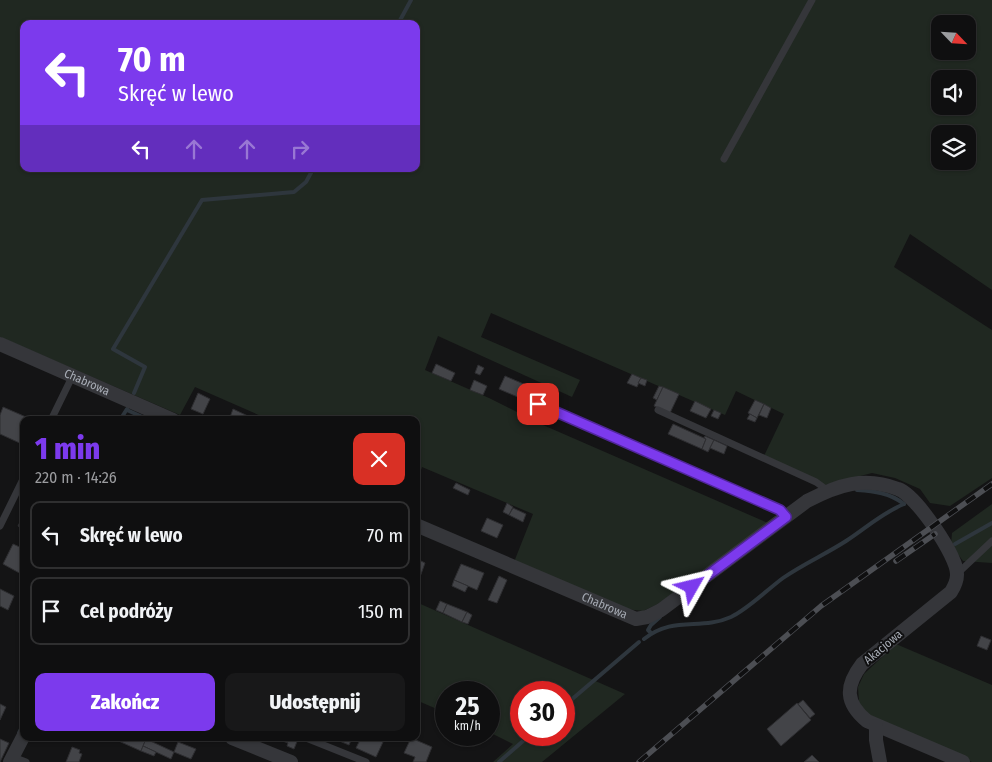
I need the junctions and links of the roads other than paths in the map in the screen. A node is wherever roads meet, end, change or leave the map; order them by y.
1 (812, 0) edge
2 (724, 159) dead end
3 (0, 344) edge
4 (72, 377) junction
5 (538, 404) dead end
6 (658, 410) dead end
7 (54, 416) edge
8 (164, 416) edge
9 (20, 485) edge
10 (827, 490) junction
11 (786, 517) junction
12 (0, 526) edge
13 (420, 527) edge
14 (992, 541) edge
15 (958, 573) junction
16 (876, 726) junction
17 (22, 741) edge
18 (239, 741) edge
19 (314, 741) edge
20 (16, 760) edge
21 (291, 762) edge
22 (366, 762) edge
23 (880, 762) edge
24 (963, 762) edge

1 - 2 lane
3 - 4 street, Chabrowa
4 - 7 lane
4 - 8 street, Chabrowa
5 - 11 lane
6 - 10 lane
9 - 12 lane
10 - 11 street, Chabrowa
10 - 15 street, Chabrowa
11 - 13 street, Chabrowa
14 - 15 lane
15 - 16 street, Akacjowa
16 - 23 street
16 - 24 street, Akacjowa
17 - 20 street
18 - 21 street
19 - 22 lane

